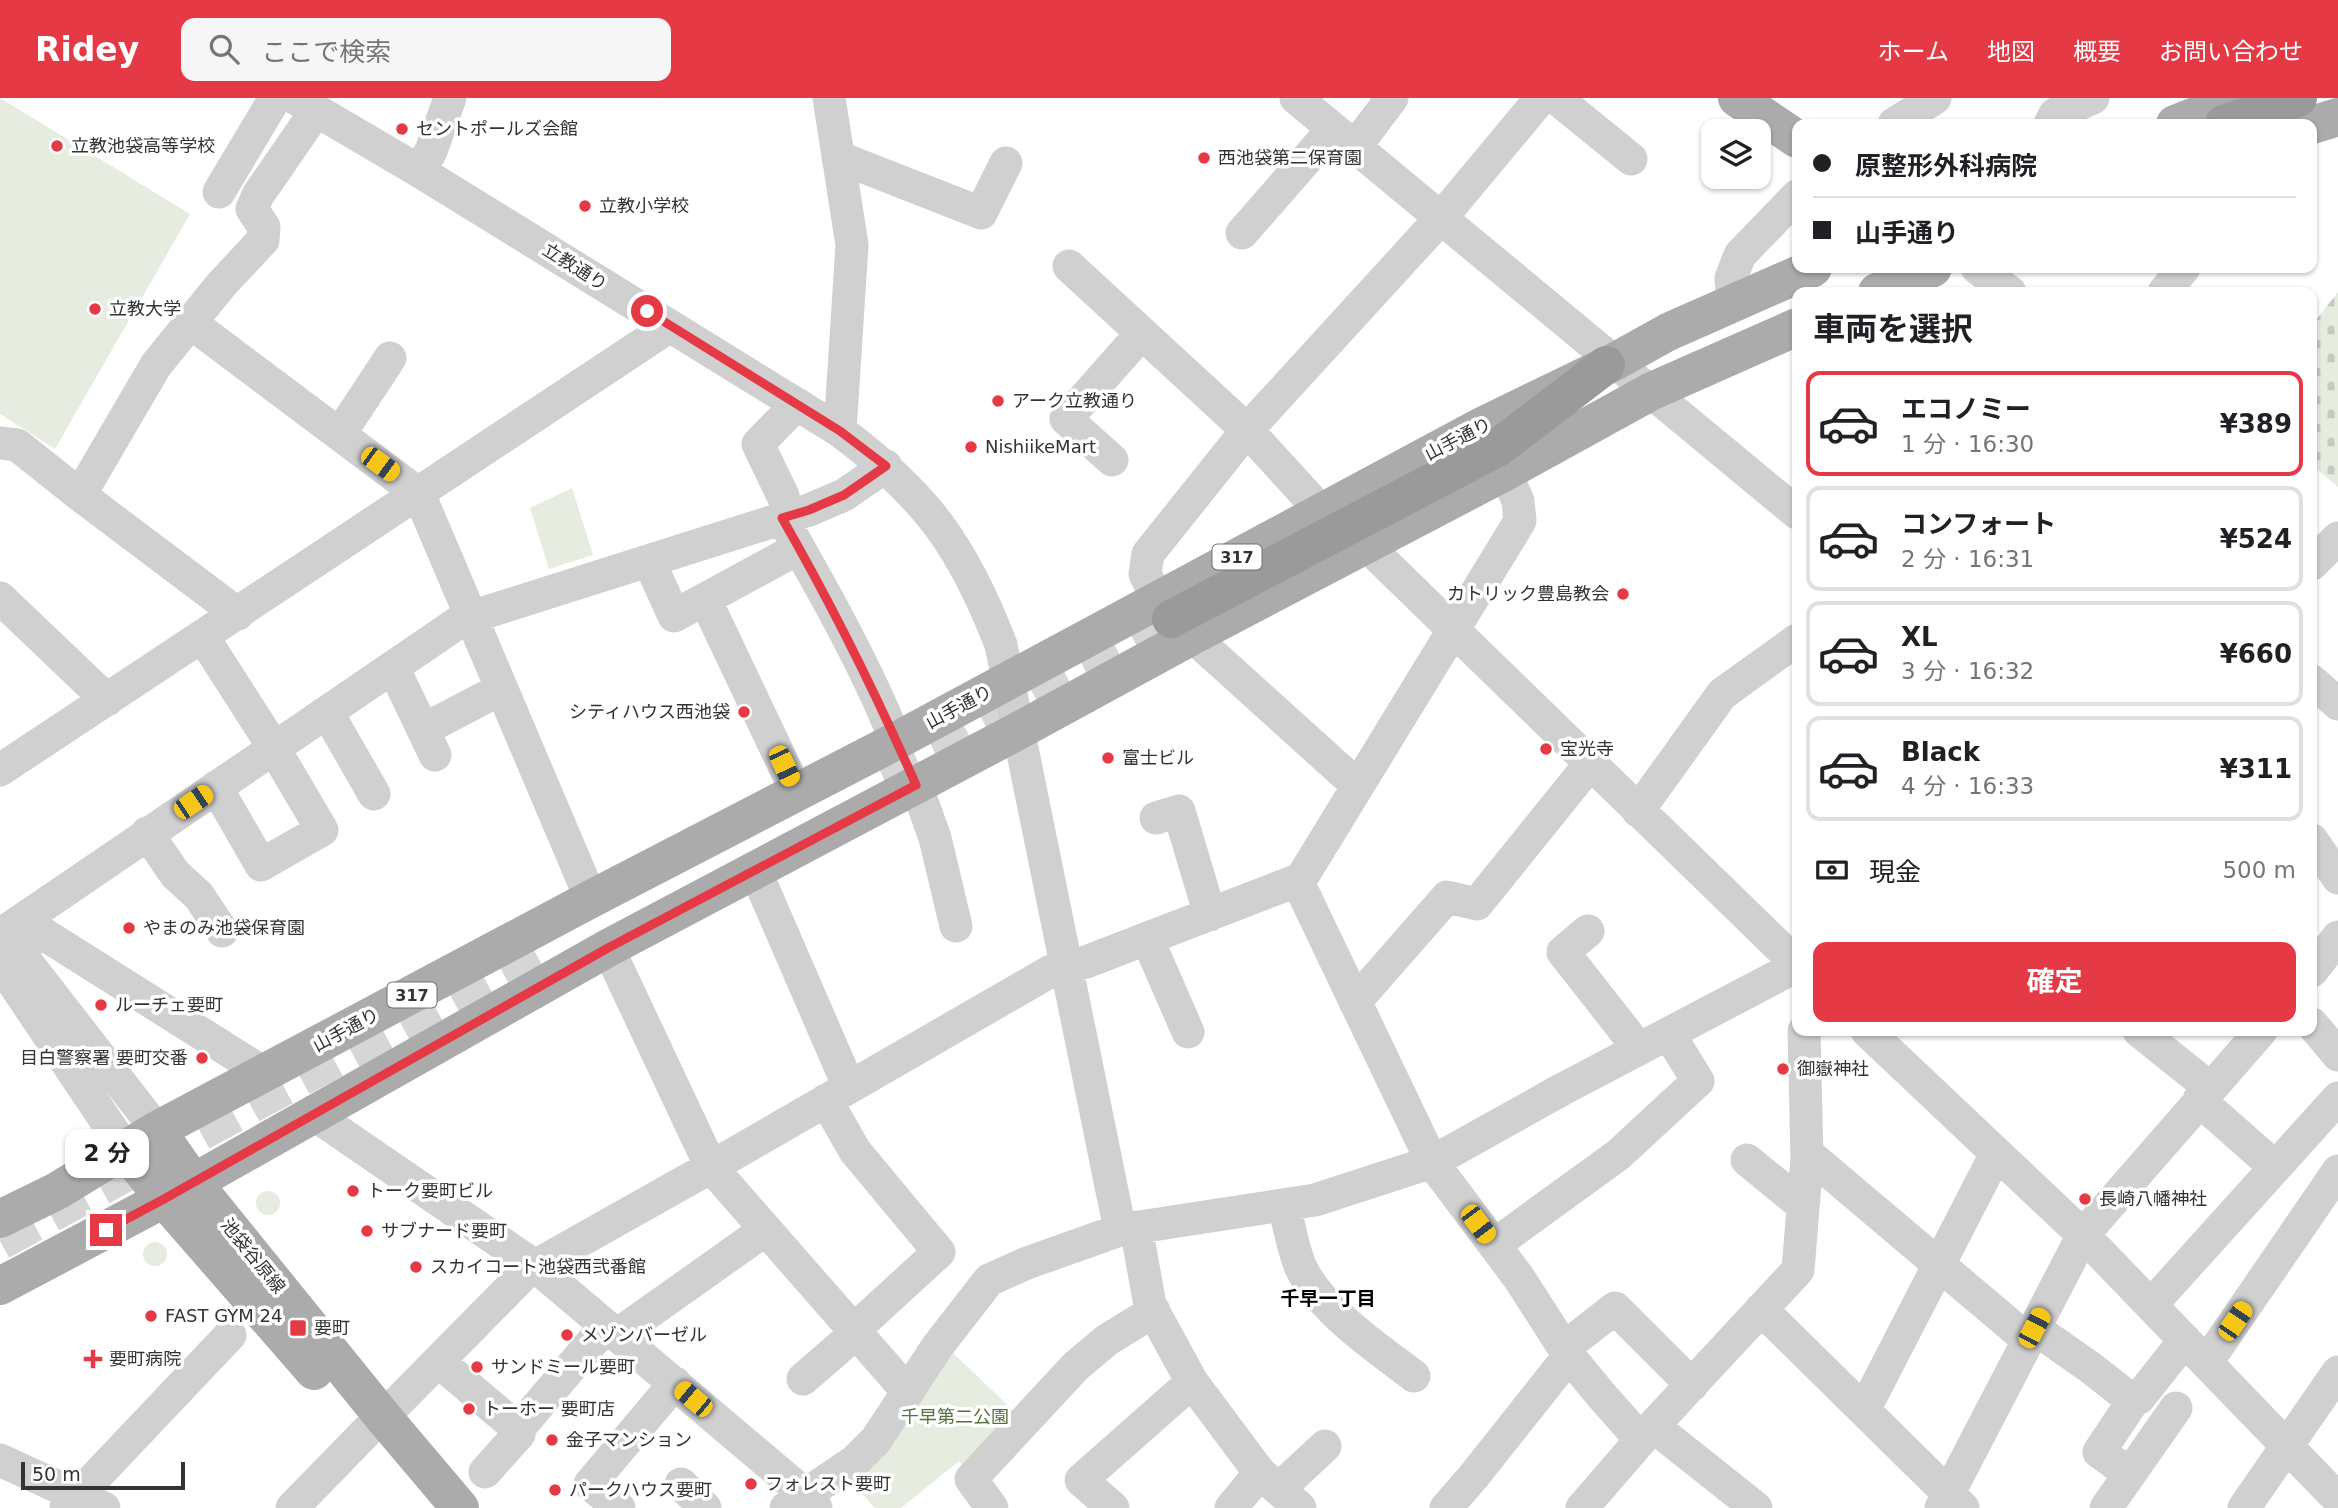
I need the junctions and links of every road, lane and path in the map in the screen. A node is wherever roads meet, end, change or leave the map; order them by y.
1 (275, 98) edge
2 (450, 98) edge
3 (829, 98) edge
4 (1296, 98) edge
5 (1392, 98) edge
6 (1541, 98) edge
7 (1556, 98) edge
8 (1737, 98) edge
9 (1936, 98) edge
10 (2093, 98) edge
11 (2241, 98) edge
12 (2298, 98) edge
13 (305, 104) edge
14 (2338, 117) edge
15 (1902, 119) edge
16 (2052, 119) edge
17 (2188, 119) edge
18 (2238, 119) edge
19 (2317, 123) edge
20 (1792, 136) edge
21 (1344, 138) junction
22 (838, 157) junction
23 (1631, 159) dead end
24 (1006, 163) dead end
25 (419, 171) junction
26 (219, 192) dead end
27 (1792, 201) edge
28 (1441, 218) junction
29 (1242, 233) dead end
30 (1069, 266) dead end
31 (1801, 273) edge
32 (1921, 273) edge
33 (1984, 273) edge
34 (2179, 273) edge
35 (1889, 287) edge
36 (2003, 287) edge
37 (2168, 287) edge
38 (1733, 302) junction
39 (191, 323) junction
40 (670, 326) junction
41 (1792, 329) edge
42 (1142, 333) junction
43 (390, 358) dead end
44 (1610, 363) junction
45 (1652, 391) junction
46 (797, 404) junction
47 (1247, 430) junction
48 (840, 431) junction
49 (340, 434) junction
50 (6, 451) edge
51 (1112, 460) dead end
52 (886, 466) junction
53 (1505, 472) junction
54 (419, 494) junction
55 (80, 495) junction
56 (782, 507) junction
57 (1792, 509) edge
58 (1321, 511) junction
59 (1365, 544) junction
60 (799, 548) junction
61 (649, 561) junction
62 (0, 598) edge
63 (705, 599) junction
64 (466, 607) junction
65 (238, 614) junction
66 (1174, 618) junction
67 (1453, 631) junction
68 (203, 637) junction
69 (1792, 644) edge
70 (393, 667) junction
71 (1007, 680) junction
72 (2317, 685) edge
73 (501, 689) junction
74 (107, 700) junction
75 (2338, 704) edge
76 (327, 712) junction
77 (1018, 731) junction
78 (896, 741) junction
79 (274, 748) junction
80 (1590, 764) junction
81 (0, 770) edge
82 (916, 785) junction
83 (1358, 786) junction
84 (216, 787) junction
85 (797, 793) junction
86 (374, 794) dead end
87 (1638, 811) junction
88 (1156, 818) dead end
89 (147, 833) junction
90 (2317, 847) edge
91 (755, 870) junction
92 (2338, 878) edge
93 (1298, 882) junction
94 (591, 899) junction
95 (1210, 915) junction
96 (956, 926) dead end
97 (222, 931) dead end
98 (1588, 931) dead end
99 (2338, 937) edge
100 (1147, 938) junction
101 (5, 944) edge
102 (608, 948) junction
103 (1792, 960) edge
104 (2317, 964) edge
105 (1067, 966) junction
106 (1792, 968) edge
107 (1356, 1002) junction
108 (2317, 1030) edge
109 (1188, 1032) dead end
110 (1669, 1034) junction
111 (1804, 1036) edge
112 (1872, 1036) edge
113 (2144, 1036) edge
114 (2256, 1036) edge
115 (1639, 1049) junction
116 (2338, 1055) edge
117 (264, 1073) junction
118 (837, 1094) junction
119 (2204, 1094) junction
120 (2338, 1098) edge
121 (313, 1114) junction
122 (141, 1140) junction
123 (1996, 1154) junction
124 (1807, 1158) junction
125 (1747, 1160) dead end
126 (1432, 1162) junction
127 (711, 1167) junction
128 (2275, 1167) junction
129 (2338, 1171) edge
130 (179, 1191) junction
131 (1804, 1200) junction
132 (1284, 1205) junction
133 (0, 1219) edge
134 (1128, 1228) junction
135 (765, 1230) junction
136 (2083, 1235) junction
137 (1494, 1245) junction
138 (535, 1266) junction
139 (1938, 1266) junction
140 (0, 1286) edge
141 (2151, 1305) junction
142 (1761, 1309) junction
143 (1154, 1311) junction
144 (612, 1330) junction
145 (855, 1331) junction
146 (2031, 1334) junction
147 (230, 1335) dead end
148 (2196, 1351) junction
149 (1567, 1352) junction
150 (438, 1361) junction
151 (2338, 1372) edge
152 (1414, 1377) dead end
153 (803, 1379) dead end
154 (1192, 1382) junction
155 (675, 1383) junction
156 (1692, 1385) junction
157 (908, 1392) junction
158 (2133, 1401) junction
159 (2176, 1408) dead end
160 (1864, 1410) junction
161 (375, 1424) junction
162 (518, 1429) junction
163 (1647, 1433) junction
164 (2288, 1445) junction
165 (1325, 1446) dead end
166 (0, 1460) edge
167 (485, 1472) dead end
168 (2130, 1474) junction
169 (681, 1484) dead end
170 (1280, 1490) edge
171 (2338, 1499) edge
172 (803, 1503) edge
173 (1951, 1503) edge
174 (82, 1504) edge
175 (292, 1508) edge
176 (430, 1508) edge
177 (460, 1508) edge
178 (619, 1508) edge
179 (705, 1508) edge
180 (992, 1508) edge
181 (1112, 1508) edge
182 (1231, 1508) edge
183 (1446, 1508) edge
184 (1582, 1508) edge
185 (1756, 1508) edge
186 (2106, 1508) edge
187 (2244, 1508) edge

1 - 26 street
2 - 25 street
3 - 22 street
4 - 21 street
5 - 21 street
6 - 28 street
7 - 23 street
8 - 20 main road
9 - 15 street
10 - 16 street
11 - 17 main road
12 - 18 highway
13 - 25 street, 立教通り
13 - 39 street
14 - 19 main road
21 - 28 street
21 - 29 street
22 - 24 street
22 - 48 street
25 - 40 street, 立教通り
27 - 38 street
28 - 44 street
28 - 47 street
30 - 42 street
31 - 38 main road, 山手通り / 317
32 - 35 main road
33 - 36 street
34 - 37 street
38 - 44 main road, 山手通り / 317
39 - 49 street
39 - 55 street
40 - 46 street, 立教通り
40 - 54 street
41 - 45 main road, 山手通り / 317
42 - 47 street
42 - 51 street
43 - 49 street
44 - 45 street
44 - 58 main road, 山手通り / 317
44 - 66 highway
45 - 53 main road, 山手通り / 317
45 - 57 street
46 - 48 street, 立教通り
46 - 56 street
47 - 58 street
47 - 66 street
48 - 52 street, 立教通り
49 - 54 street
50 - 55 street
52 - 56 street
52 - 71 street, 立教通り
53 - 59 main road, 山手通り / 317
53 - 67 street
54 - 64 street
54 - 65 street
55 - 65 street
56 - 60 street
56 - 61 street
58 - 66 main road, 山手通り / 317
59 - 66 main road, 山手通り / 317
59 - 67 street
60 - 63 street
60 - 78 street
61 - 63 street
61 - 64 street
62 - 74 street
63 - 85 street
64 - 70 street
64 - 73 street
65 - 68 street
66 - 71 main road, 山手通り / 317
66 - 77 main road, 山手通り / 317
66 - 83 street
67 - 80 street
67 - 83 street
68 - 74 street
68 - 79 street
69 - 87 street
70 - 73 street
70 - 76 street
71 - 77 street, 立教通り
71 - 78 main road, 山手通り / 317
72 - 75 street
73 - 94 street
74 - 81 street
76 - 79 street
76 - 86 street
77 - 82 main road, 山手通り / 317
77 - 105 street, 立教通り
78 - 82 main road
78 - 85 main road, 山手通り / 317
79 - 84 street
79 - 84 street
80 - 87 street
80 - 107 street
82 - 91 main road, 山手通り / 317
82 - 96 street
83 - 93 street
84 - 89 street
85 - 94 main road, 山手通り / 317
87 - 103 street
88 - 95 street
89 - 97 street
89 - 101 street
90 - 92 street
91 - 102 main road, 山手通り / 317
91 - 118 street
93 - 95 street
93 - 107 street
94 - 117 main road, 山手通り / 317
95 - 100 street
98 - 115 street
99 - 104 street
100 - 105 street
100 - 109 street
101 - 117 street
101 - 122 street
102 - 121 main road, 山手通り / 317
102 - 127 street
105 - 118 street
105 - 134 street, 立教通り
106 - 110 street
107 - 126 street
108 - 116 street
110 - 115 street
110 - 137 street
111 - 124 street
112 - 123 street
113 - 119 street
114 - 119 street
115 - 126 street
117 - 122 main road, 山手通り / 317
118 - 127 street
118 - 145 street
119 - 128 street
119 - 136 street
120 - 128 street
121 - 130 main road, 山手通り / 317
121 - 138 street
122 - 130 main road, 池袋谷原線
122 - 133 main road, 山手通り / 317
123 - 136 street
123 - 139 street
124 - 131 street
124 - 139 street
125 - 131 street
126 - 132 street
126 - 137 street
127 - 135 street
127 - 138 street
128 - 141 street
129 - 148 street
130 - 140 main road, 山手通り / 317
130 - 161 main road, 池袋谷原線
131 - 142 street
132 - 134 street
132 - 152 street
134 - 143 street, 立教通り
134 - 157 street
135 - 144 street
135 - 145 street
136 - 141 street
136 - 146 street
137 - 149 street
138 - 144 street
138 - 150 street
139 - 146 street
139 - 160 street
141 - 148 street
142 - 156 street
142 - 160 street
143 - 154 street, 立教通り
143 - 180 street
144 - 155 street
144 - 162 street
145 - 153 street
145 - 157 street
146 - 158 street
146 - 173 street
147 - 174 street
148 - 158 street
148 - 164 street
149 - 156 street
149 - 163 street
149 - 183 street
150 - 161 street
150 - 162 street
151 - 164 street
154 - 170 street, 立教通り
154 - 181 street
155 - 172 street
155 - 178 street
156 - 163 street
157 - 172 street
158 - 168 street
159 - 168 street
160 - 173 street
161 - 175 street
161 - 176 main road, 池袋谷原線
161 - 177 main road, 池袋谷原線
162 - 167 street
163 - 184 street
163 - 185 street
164 - 171 street
164 - 187 street
165 - 170 street
166 - 174 street
168 - 186 street
169 - 179 street
170 - 182 street

